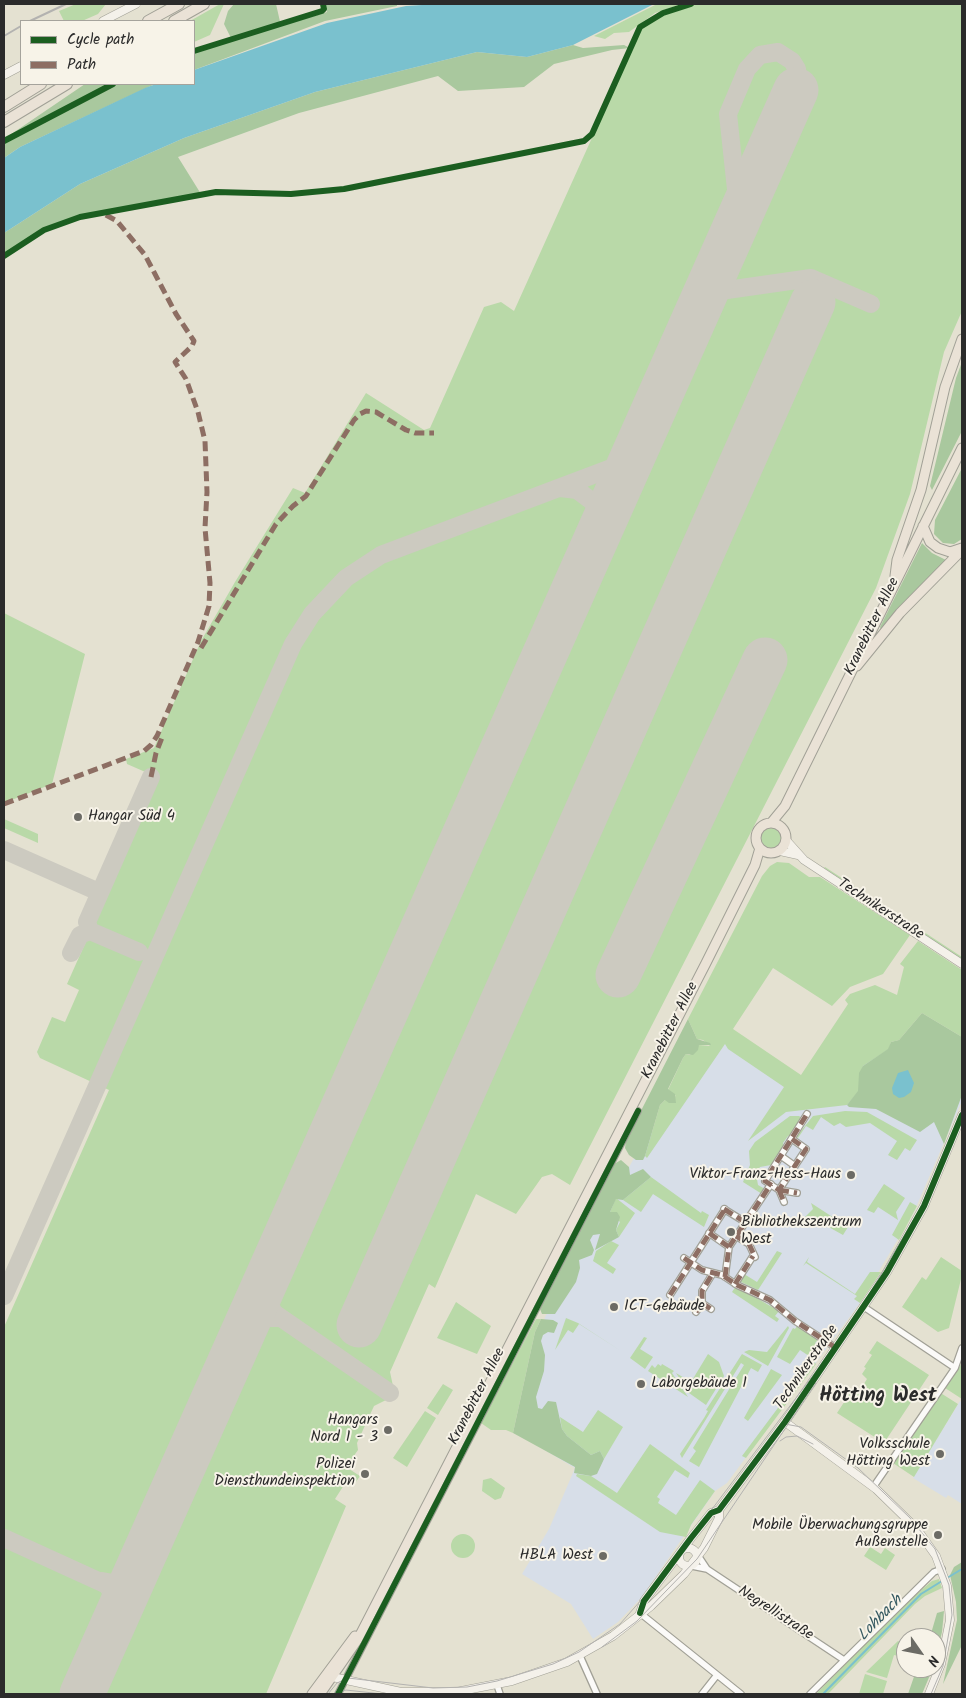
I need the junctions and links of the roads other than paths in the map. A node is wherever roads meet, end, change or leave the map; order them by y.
1 (136, 4) edge
2 (179, 4) edge
3 (204, 4) edge
4 (105, 20) edge
5 (150, 20) edge
6 (176, 20) edge
7 (20, 67) edge
8 (4, 75) edge
9 (39, 85) edge
10 (65, 85) edge
11 (4, 107) edge
12 (4, 122) edge
13 (962, 339) edge
14 (962, 448) edge
15 (923, 526) junction
16 (962, 549) edge
17 (893, 586) junction
18 (852, 671) junction
19 (785, 806) junction
20 (771, 823) junction
21 (782, 828) junction
22 (786, 840) junction
23 (760, 848) junction
24 (780, 851) junction
25 (768, 853) junction
26 (798, 855) junction
27 (755, 865) junction
28 (962, 964) edge
29 (638, 1111) dead end
30 (807, 1114) dead end
31 (962, 1115) edge
32 (792, 1139) junction
33 (781, 1156) junction
34 (795, 1166) junction
35 (771, 1184) junction
36 (779, 1190) junction
37 (797, 1193) dead end
38 (784, 1202) dead end
39 (745, 1222) junction
40 (709, 1234) junction
41 (736, 1236) junction
42 (729, 1247) junction
43 (684, 1258) dead end
44 (691, 1263) junction
45 (713, 1273) junction
46 (725, 1277) junction
47 (735, 1284) junction
48 (670, 1295) dead end
49 (702, 1303) junction
50 (864, 1307) junction
51 (711, 1309) dead end
52 (696, 1312) dead end
53 (836, 1348) junction
54 (962, 1348) edge
55 (956, 1368) junction
56 (785, 1422) junction
57 (874, 1486) junction
58 (719, 1510) junction
59 (681, 1552) junction
60 (695, 1561) junction
61 (707, 1569) junction
62 (944, 1573) junction
63 (640, 1613) junction
64 (580, 1656) junction
65 (844, 1660) junction
66 (717, 1675) junction
67 (329, 1676) junction
68 (345, 1681) junction
69 (497, 1685) junction
70 (406, 1693) edge
71 (312, 1694) edge
72 (320, 1694) edge
73 (338, 1694) edge
74 (500, 1694) edge
75 (598, 1694) edge
76 (702, 1694) edge
77 (741, 1694) edge
78 (810, 1694) edge
79 (929, 1694) edge

1 - 4 street
2 - 5 highway
3 - 6 highway
7 - 8 street
9 - 11 highway
10 - 12 highway
13 - 17 main road
14 - 15 main road, Kranebitter Allee
15 - 16 main road
15 - 17 main road, Kranebitter Allee
16 - 18 main road
17 - 18 main road, Kranebitter Allee
18 - 19 main road, Kranebitter Allee
19 - 20 main road, Kranebitter Allee
19 - 21 main road, Kranebitter Allee
20 - 21 main road
20 - 23 main road
21 - 22 main road
22 - 24 main road
22 - 26 street, Technikerstraße
23 - 25 main road
23 - 27 main road, Kranebitter Allee
24 - 25 main road
24 - 26 street, Technikerstraße
25 - 27 main road, Kranebitter Allee
26 - 28 street, Technikerstraße
27 - 67 main road, Kranebitter Allee
29 - 68 street, Kranebitter Allee
30 - 32 street
31 - 50 street, Technikerstraße
32 - 33 street
32 - 34 street
33 - 34 street
33 - 35 street
34 - 36 street
35 - 36 street
35 - 39 street
36 - 37 street
36 - 38 street
39 - 40 street
39 - 41 street
40 - 42 street
40 - 44 street
41 - 42 street
41 - 47 street
42 - 46 street
43 - 44 street
44 - 45 street
44 - 48 street
45 - 46 street
45 - 49 street
46 - 47 street
47 - 53 street
49 - 51 street
49 - 52 street
50 - 53 street, Technikerstraße
50 - 55 street
53 - 56 street, Technikerstraße
54 - 55 street
55 - 57 street
56 - 57 street
56 - 58 street, Technikerstraße
57 - 62 street
58 - 59 street, Technikerstraße
58 - 60 street, Technikerstraße
59 - 60 street
59 - 60 street
59 - 63 street, Technikerstraße
60 - 61 street, Negrellistraße
60 - 61 street, Negrellistraße
60 - 63 street, Technikerstraße
61 - 65 street, Negrellistraße
62 - 65 street
62 - 79 street
63 - 64 street, Technikerstraße
63 - 66 street
64 - 69 street, Technikerstraße
64 - 75 street
65 - 78 street
66 - 76 street
66 - 77 street
67 - 68 street, Technikerstraße
67 - 71 main road, Kranebitter Allee
67 - 72 main road, Kranebitter Allee
68 - 70 street, Technikerstraße
68 - 73 street, Kranebitter Allee
69 - 70 street, Technikerstraße
69 - 74 street

